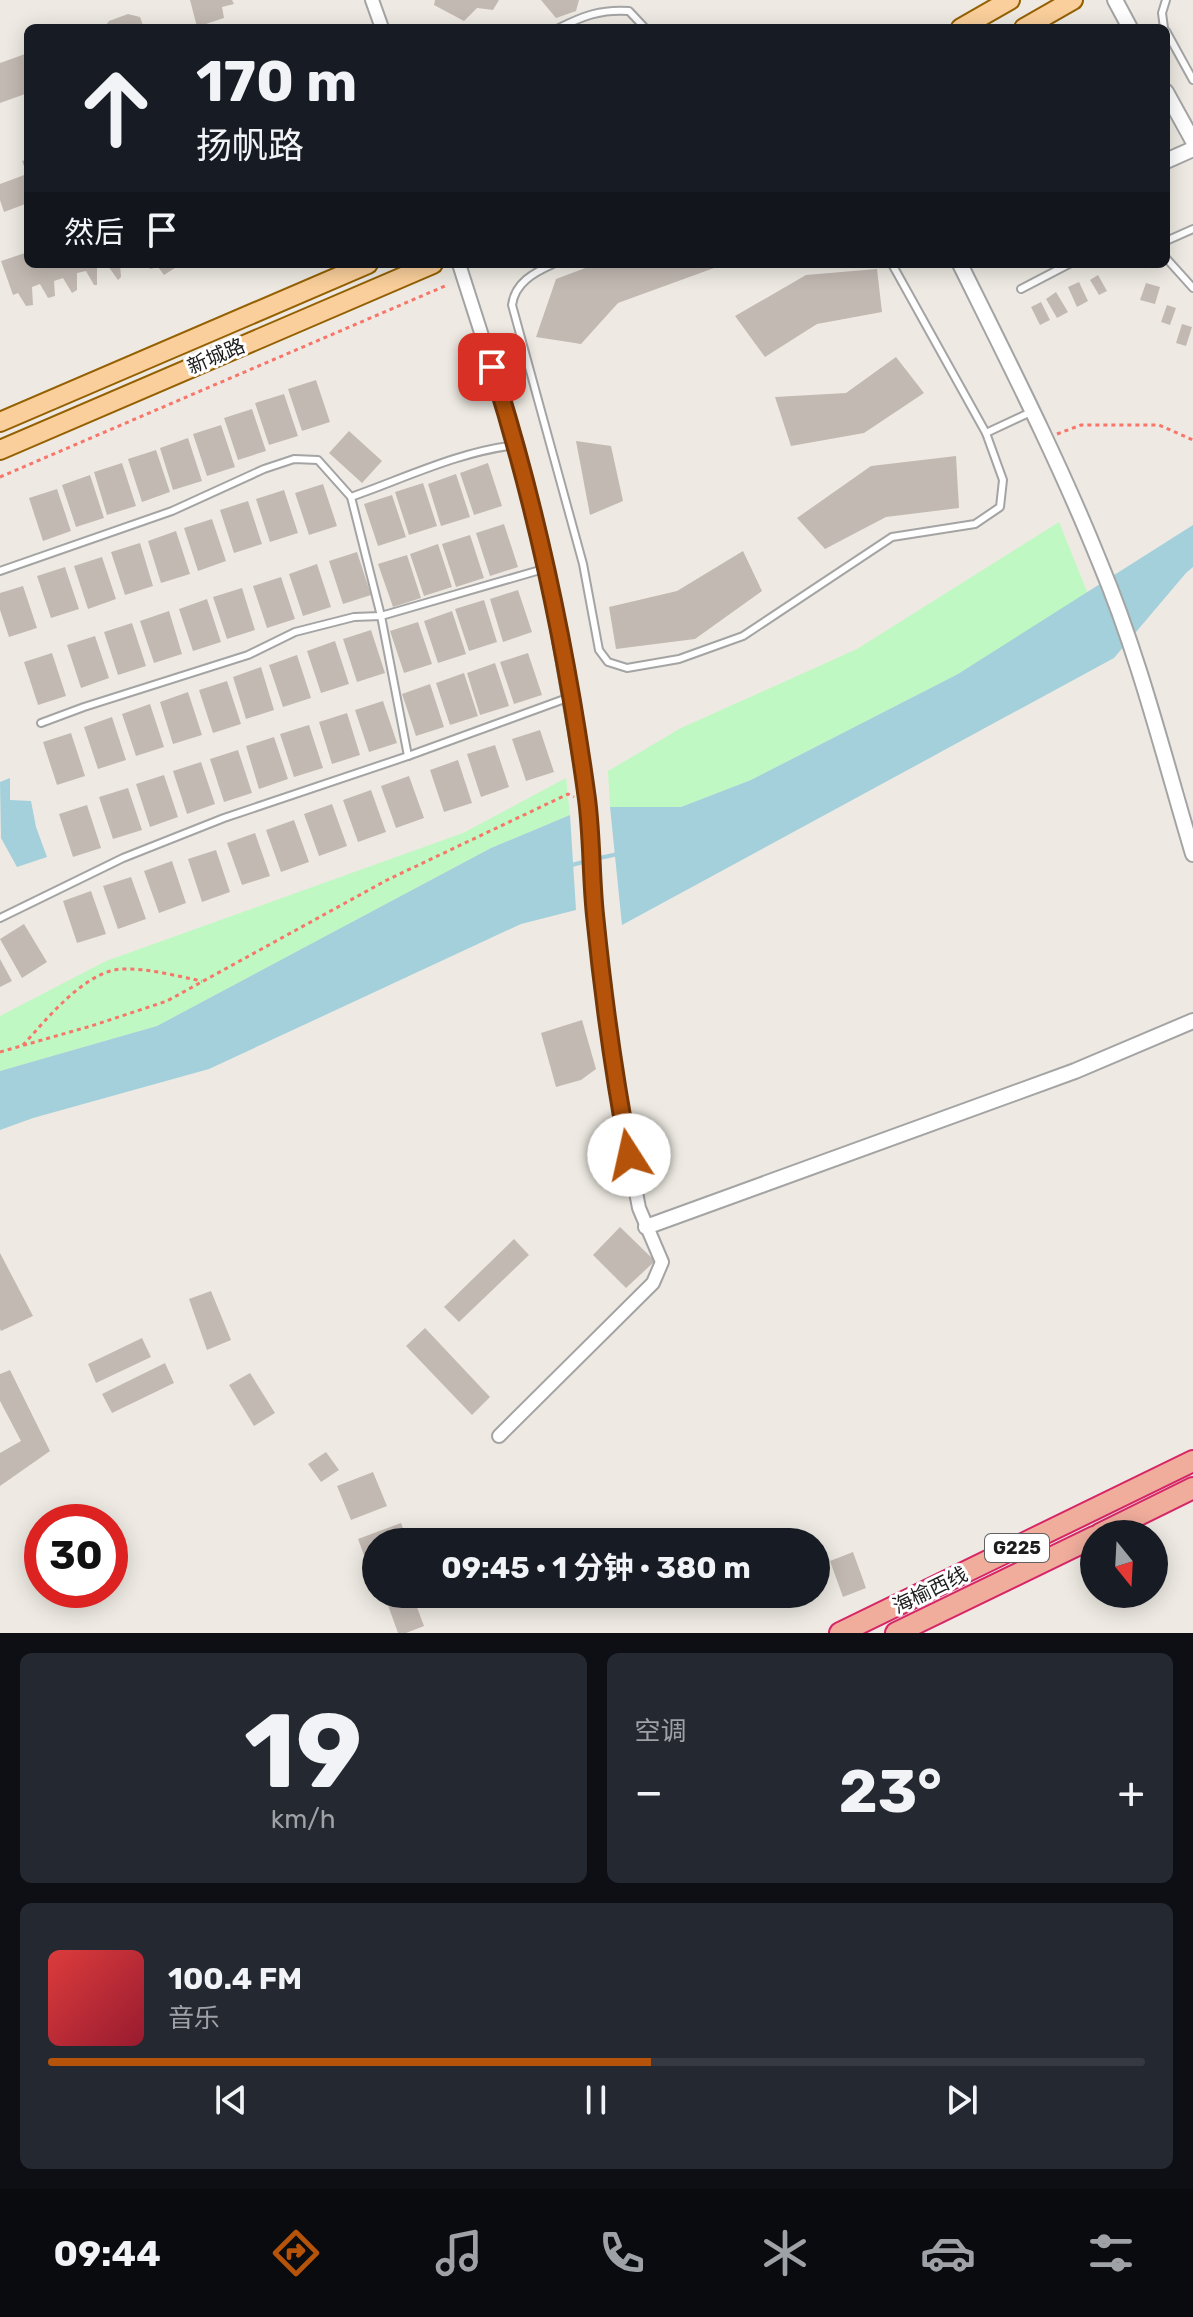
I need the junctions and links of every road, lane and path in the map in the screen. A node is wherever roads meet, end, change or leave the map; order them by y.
1 (372, 0) edge
2 (1010, 0) edge
3 (1073, 0) edge
4 (1115, 0) edge
5 (1166, 0) edge
6 (381, 24) edge
7 (567, 24) edge
8 (641, 24) edge
9 (968, 24) edge
10 (1031, 24) edge
11 (1128, 24) edge
12 (1164, 24) edge
13 (1170, 39) edge
14 (1193, 80) edge
15 (1170, 99) edge
16 (1193, 141) edge
17 (1193, 149) edge
18 (1170, 159) edge
19 (1193, 229) edge
20 (1170, 239) edge
21 (1170, 262) edge
22 (359, 268) edge
23 (424, 268) edge
24 (460, 268) edge
25 (544, 268) edge
26 (894, 268) edge
27 (962, 268) edge
28 (1061, 268) edge
29 (445, 286) dead end
30 (1193, 288) edge
31 (1021, 289) dead end
32 (1033, 411) junction
33 (0, 422) edge
34 (986, 433) junction
35 (1046, 438) junction
36 (1193, 440) edge
37 (517, 445) junction
38 (0, 450) edge
39 (0, 477) edge
40 (351, 497) junction
41 (547, 568) junction
42 (0, 571) edge
43 (381, 616) junction
44 (570, 697) junction
45 (41, 723) dead end
46 (408, 756) junction
47 (587, 802) junction
48 (1193, 854) edge
49 (0, 918) edge
50 (202, 981) junction
51 (1193, 1021) edge
52 (23, 1046) junction
53 (0, 1052) edge
54 (646, 1227) junction
55 (499, 1436) dead end
56 (1193, 1461) edge
57 (1193, 1488) edge
58 (1128, 1520) edge
59 (1080, 1544) edge
60 (840, 1633) edge
61 (896, 1633) edge

1 - 6 street
2 - 9 main road
3 - 10 main road
4 - 11 street
5 - 12 lane
7 - 8 lane
13 - 14 lane
15 - 16 street
17 - 18 street
19 - 20 lane
21 - 30 lane
22 - 33 main road, 新城路
23 - 38 main road, 新城路
24 - 37 street
25 - 34 lane
26 - 34 lane
27 - 32 street
28 - 31 lane
29 - 39 path
32 - 34 lane
32 - 35 street
35 - 36 path
35 - 48 street
37 - 40 lane
37 - 41 street
40 - 42 lane
40 - 43 lane
41 - 43 lane
41 - 44 street
43 - 45 lane
43 - 46 lane
44 - 46 lane
44 - 47 street
46 - 49 lane
47 - 50 path
47 - 54 street
50 - 52 path
50 - 52 path
51 - 54 street
52 - 53 path
54 - 55 street
56 - 60 highway, 海榆西线 / G225
57 - 58 highway
59 - 61 highway, 海榆西线 / G225

